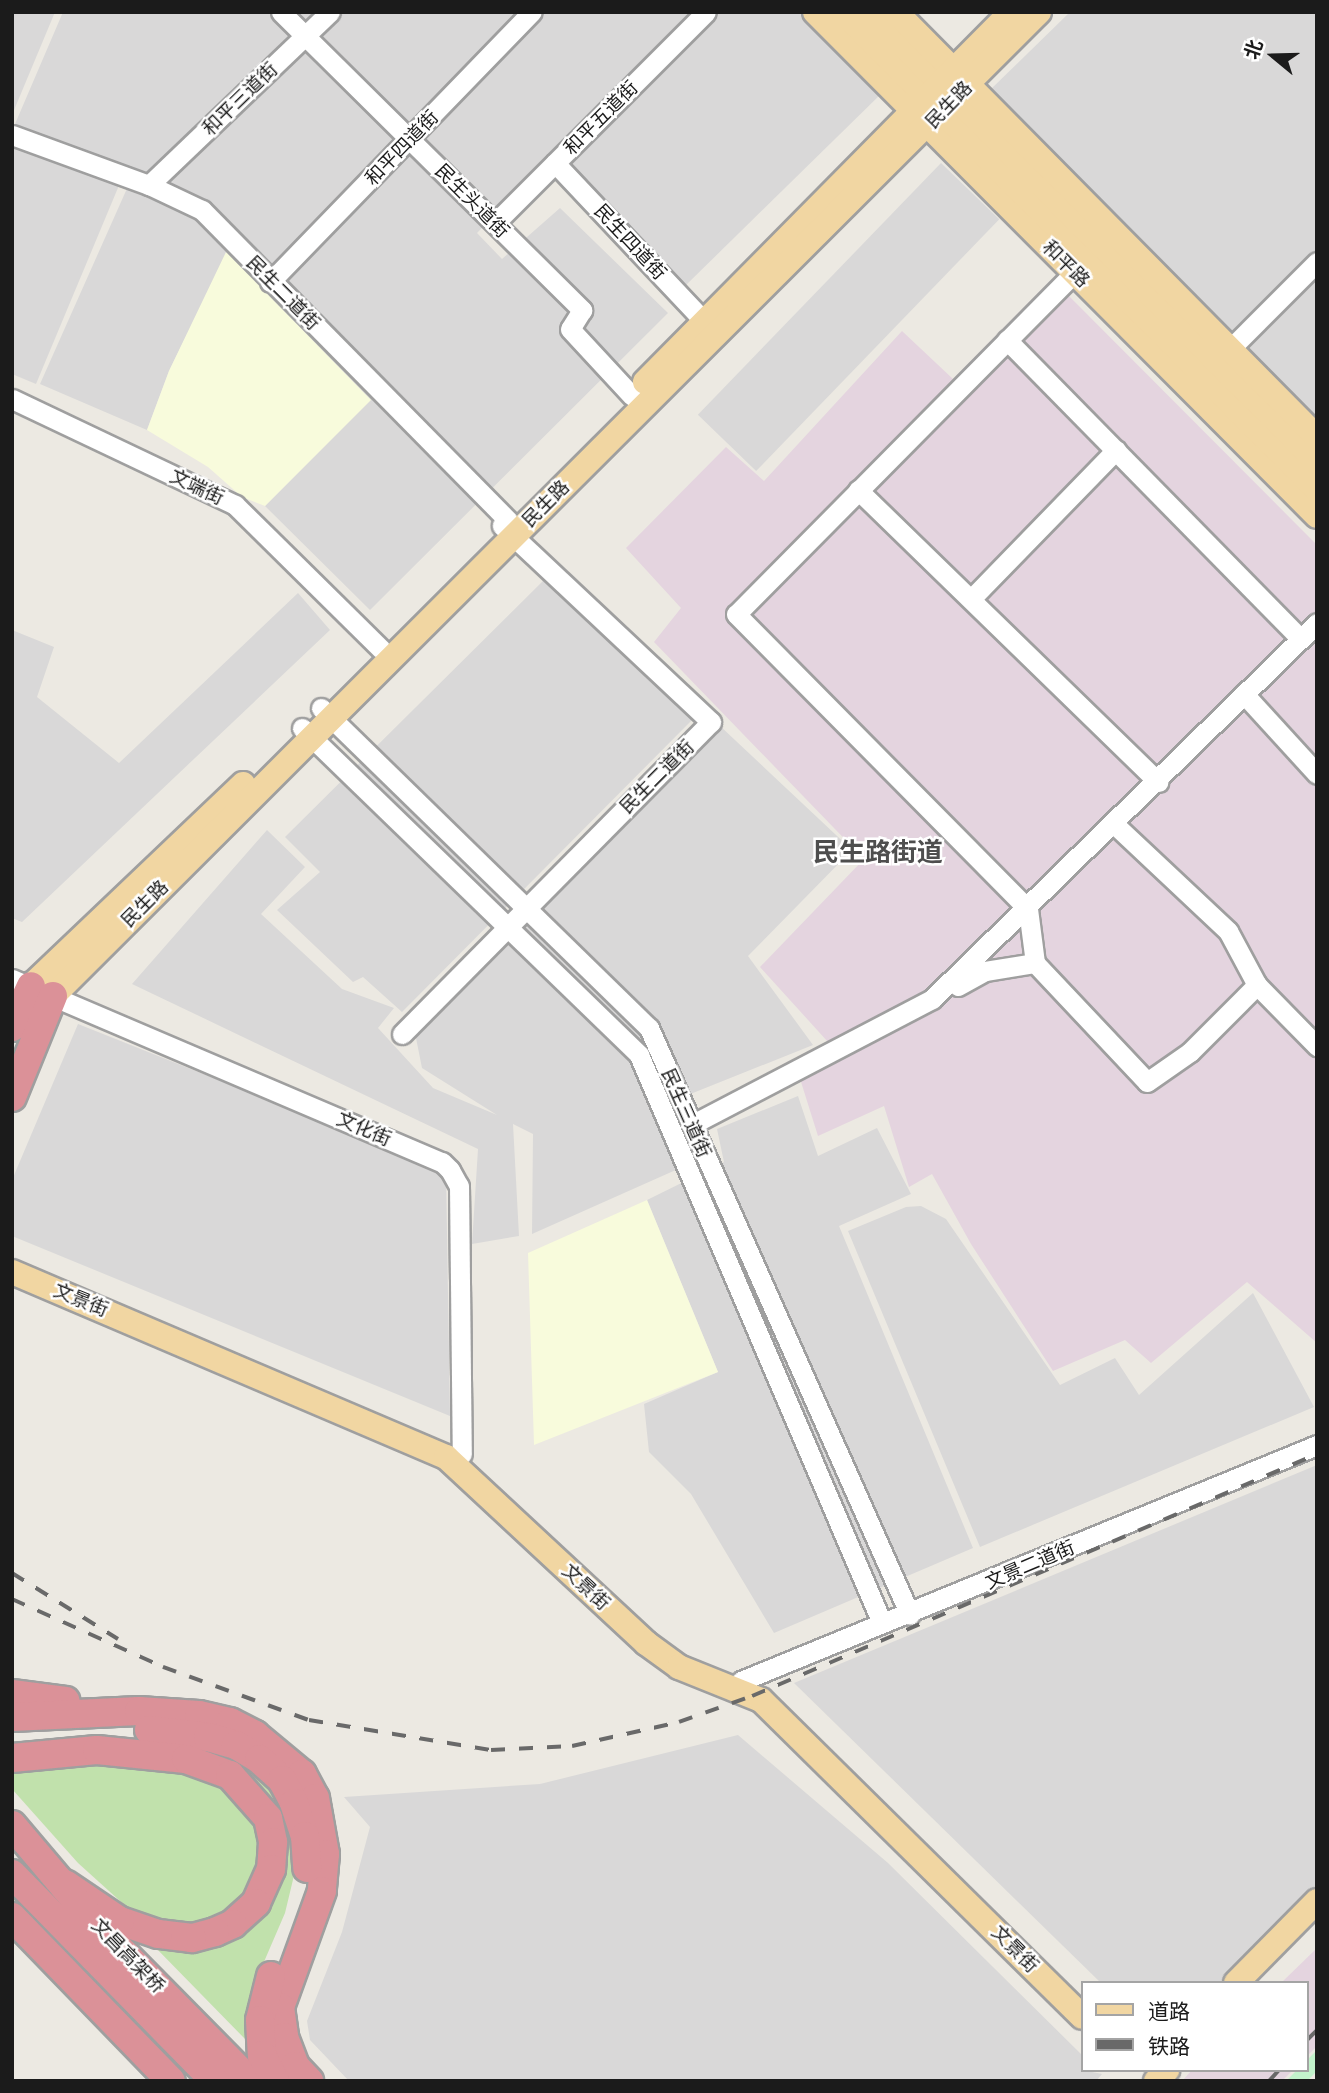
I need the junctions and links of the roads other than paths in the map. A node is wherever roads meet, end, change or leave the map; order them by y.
1 (281, 12) edge
2 (330, 12) edge
3 (532, 12) edge
4 (815, 12) edge
5 (843, 12) edge
6 (870, 12) edge
7 (896, 12) edge
8 (1012, 12) edge
9 (1039, 12) edge
10 (704, 13) edge
11 (305, 37) junction
12 (942, 98) junction
13 (12, 135) edge
14 (410, 140) junction
15 (555, 163) junction
16 (149, 185) junction
17 (495, 223) junction
18 (1317, 262) edge
19 (1074, 273) junction
20 (270, 282) junction
21 (705, 322) junction
22 (1179, 336) junction
23 (1007, 340) junction
24 (1230, 349) junction
25 (1186, 382) junction
26 (632, 396) junction
27 (12, 399) edge
28 (1241, 399) junction
29 (1317, 437) edge
30 (1116, 450) junction
31 (1317, 462) edge
32 (858, 490) junction
33 (1317, 490) edge
34 (1317, 516) edge
35 (508, 527) junction
36 (971, 599) junction
37 (1317, 623) edge
38 (1300, 638) junction
39 (381, 649) junction
40 (1244, 694) junction
41 (327, 713) junction
42 (307, 733) junction
43 (1317, 774) edge
44 (1158, 782) junction
45 (1115, 825) junction
46 (1028, 909) junction
47 (526, 910) junction
48 (508, 926) junction
49 (1035, 963) junction
50 (1257, 985) junction
51 (32, 987) edge
52 (932, 999) junction
53 (12, 1027) edge
54 (402, 1034) dead end
55 (1317, 1046) edge
56 (12, 1048) edge
57 (12, 1097) edge
58 (691, 1125) junction
59 (12, 1254) edge
60 (12, 1272) edge
61 (1317, 1445) edge
62 (462, 1454) junction
63 (910, 1615) junction
64 (882, 1623) junction
65 (741, 1681) junction
66 (12, 1694) edge
67 (139, 1711) junction
68 (12, 1717) edge
69 (12, 1734) edge
70 (12, 1758) edge
71 (12, 1825) edge
72 (12, 1874) edge
73 (65, 1884) junction
74 (1317, 1901) edge
75 (15, 1919) edge
76 (1317, 1919) edge
77 (1238, 1981) edge
78 (1256, 1981) edge
79 (1080, 1995) edge
80 (280, 2007) junction
81 (1080, 2015) edge
82 (171, 2081) edge
83 (215, 2081) edge
84 (250, 2081) edge
85 (275, 2081) edge
86 (296, 2081) edge
87 (309, 2081) edge

1 - 11 street, 民生头道街
2 - 11 street, 和平三道街
3 - 14 street, 和平四道街
4 - 12 main road, 和平路
5 - 12 main road, 和平路
6 - 12 main road, 和平路
7 - 12 main road, 和平路
8 - 12 main road, 民生路
9 - 12 main road, 民生路
10 - 15 street, 和平五道街
11 - 14 street, 民生头道街
11 - 16 street, 和平三道街
12 - 19 main road, 和平路
12 - 21 main road, 民生路
12 - 22 main road, 和平路
12 - 24 main road, 和平路
12 - 35 main road, 民生路
13 - 16 street, 民生二道街
14 - 17 street, 民生头道街
14 - 20 street, 和平四道街
15 - 17 street, 和平五道街
15 - 21 street, 民生四道街
16 - 20 street, 民生二道街
17 - 26 street, 民生头道街
18 - 24 street
19 - 23 street
19 - 25 main road, 和平路
20 - 35 street, 民生二道街
21 - 26 main road, 民生路
22 - 24 main road
22 - 25 main road
22 - 28 main road, 和平路
23 - 30 street
23 - 32 street
24 - 28 main road
24 - 29 main road, 和平路
25 - 28 main road
25 - 34 main road, 和平路
26 - 35 main road, 民生路
27 - 39 street, 文端街
28 - 31 main road, 和平路
28 - 33 main road, 和平路
30 - 36 street
30 - 38 street
32 - 36 street
32 - 46 street
35 - 39 main road, 民生路
35 - 41 main road, 民生路
35 - 47 street, 民生二道街
36 - 44 street
37 - 38 street
38 - 40 street
39 - 41 main road, 民生路
40 - 43 street
40 - 44 street
41 - 42 main road, 民生路
41 - 47 street, 民生三道街
42 - 48 street, 民生三道街
42 - 51 main road, 民生路
44 - 45 street
45 - 46 street
45 - 50 street
46 - 49 street
46 - 52 street
47 - 48 street, 民生二道街
47 - 58 street, 民生三道街
48 - 54 street, 民生二道街
48 - 64 street, 民生三道街
49 - 50 street
49 - 52 street
50 - 55 street
51 - 53 highway
51 - 56 highway
51 - 57 highway
51 - 62 street, 文化街
52 - 58 street
58 - 63 street, 民生三道街
59 - 62 main road, 文景街
60 - 81 main road, 文景街
61 - 63 street, 文景二道街
62 - 65 main road, 文景街
63 - 64 street, 文景二道街
64 - 65 street, 文景二道街
65 - 79 main road, 文景街
66 - 67 highway
67 - 68 highway
67 - 80 highway
69 - 85 highway
70 - 73 highway
71 - 73 highway, 文昌高架桥
72 - 83 highway, 文昌高架桥
73 - 84 highway, 文昌高架桥
74 - 77 main road
75 - 82 highway
76 - 78 main road
80 - 86 highway
80 - 87 highway

